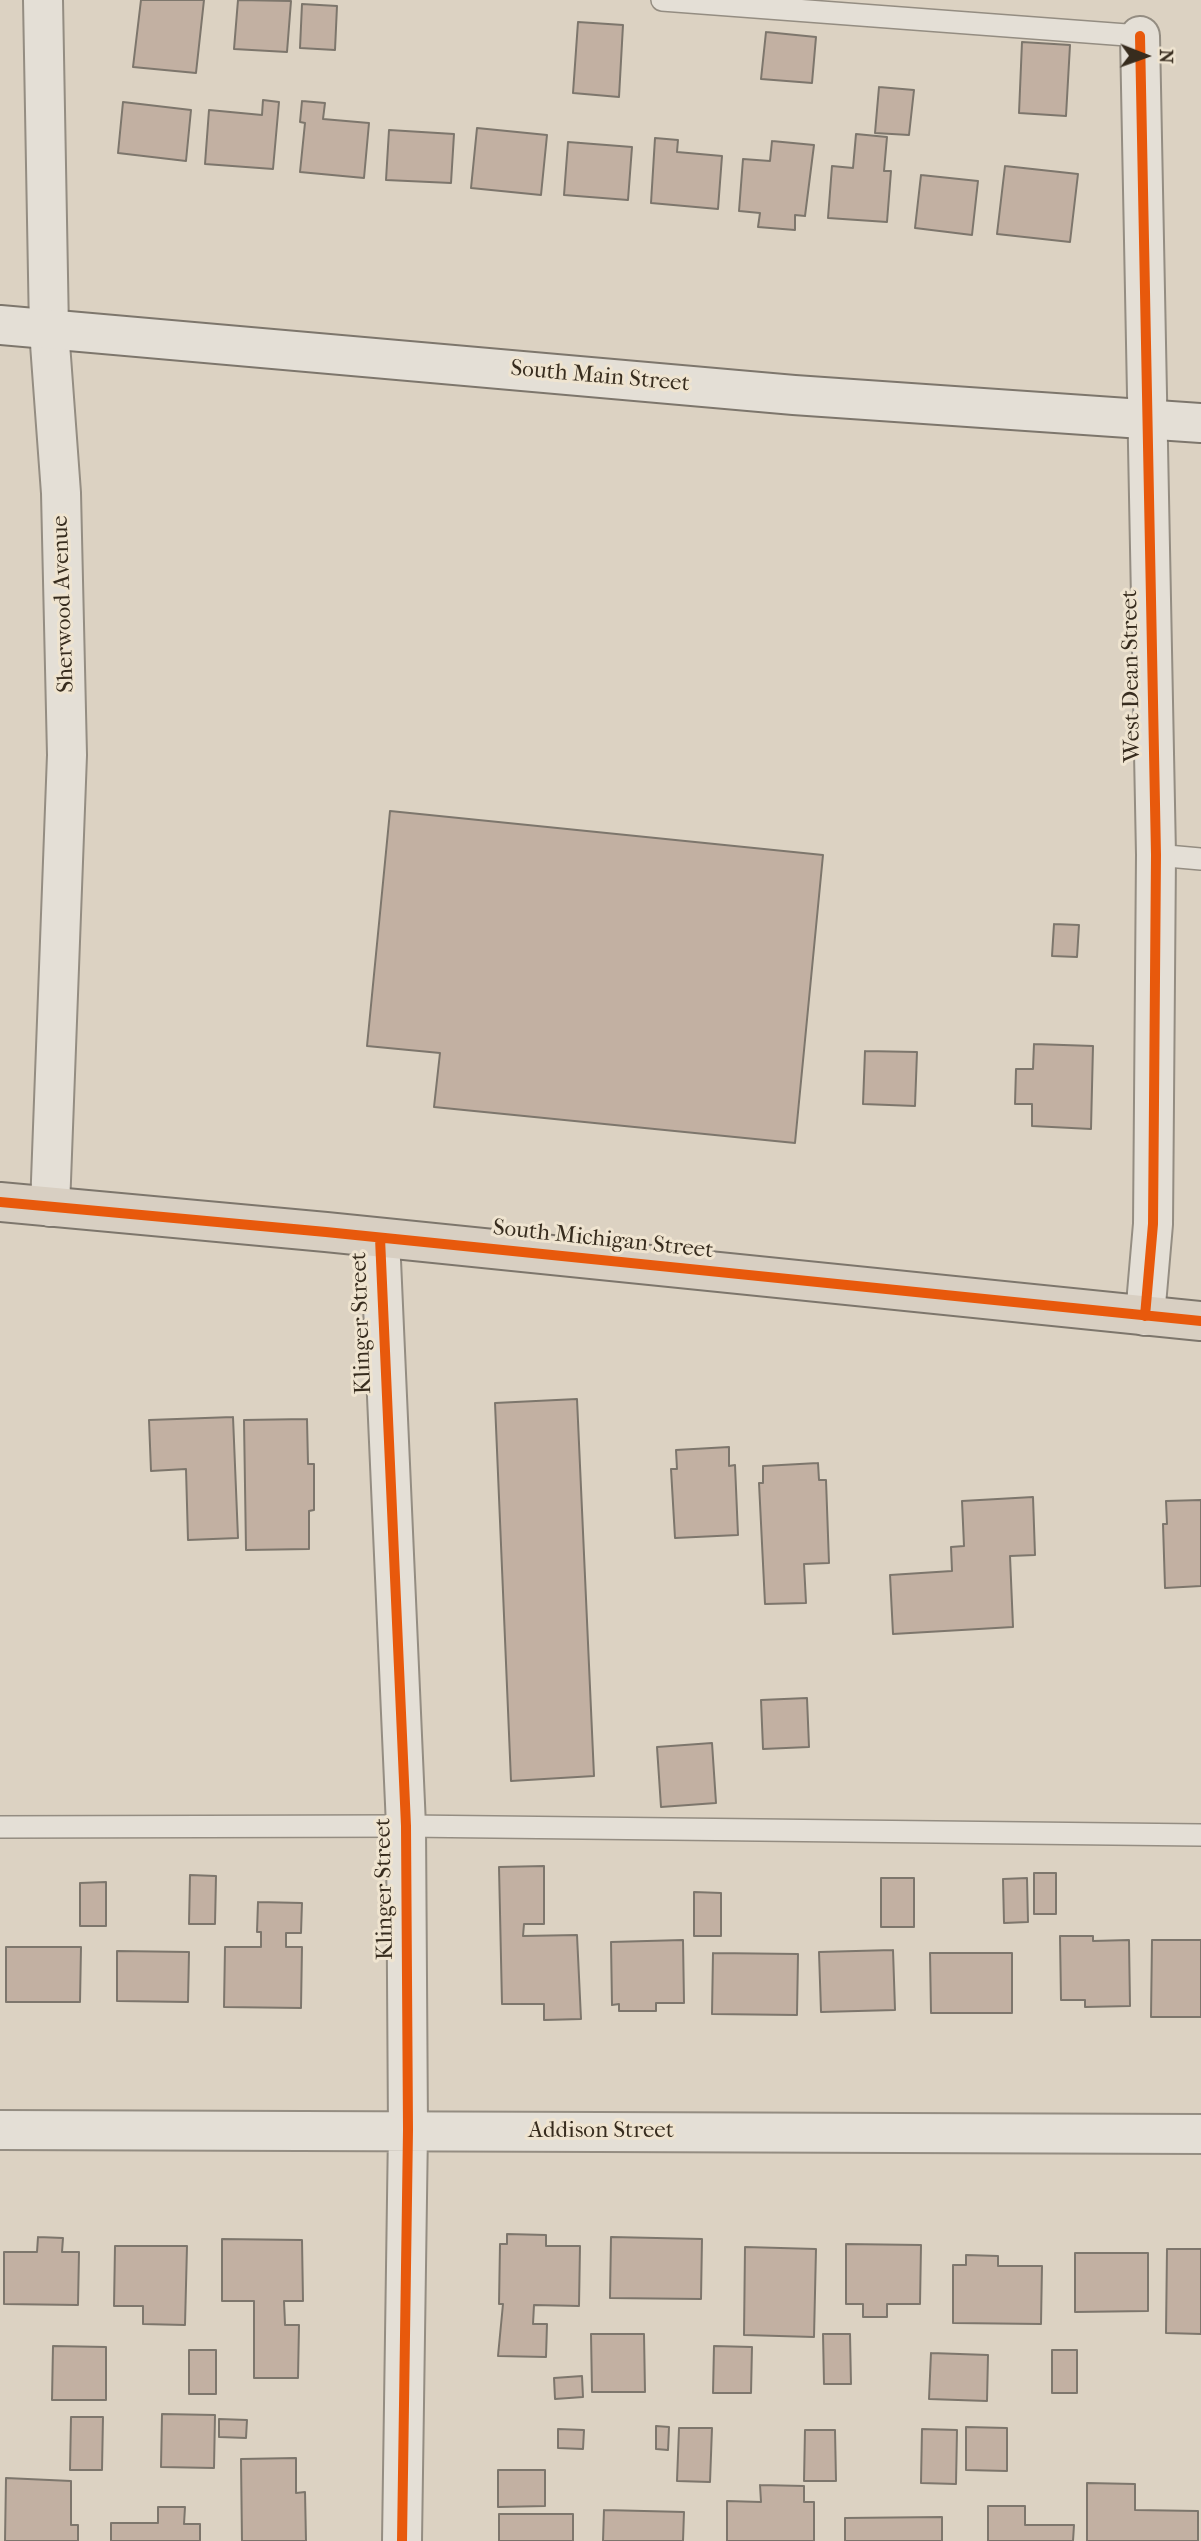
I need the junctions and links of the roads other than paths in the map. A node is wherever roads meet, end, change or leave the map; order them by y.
1 (43, 0) edge
2 (662, 0) edge
3 (1140, 36) joint
4 (0, 325) edge
5 (49, 330) junction
6 (1147, 419) junction
7 (1201, 424) edge
8 (1156, 855) junction
9 (1201, 859) edge
10 (0, 1202) edge
11 (50, 1207) junction
12 (380, 1238) junction
13 (1145, 1316) junction
14 (1201, 1321) edge
15 (406, 1826) junction
16 (0, 1827) edge
17 (1201, 1835) edge
18 (0, 2130) edge
19 (408, 2130) junction
20 (1201, 2134) edge
21 (402, 2541) edge

1 - 5 street, Sherwood Avenue
2 - 3 lane
3 - 6 street, West Dean Street
4 - 5 street, South Main Street
5 - 6 street, South Main Street
5 - 11 street, Sherwood Avenue
6 - 7 street, South Main Street
6 - 8 street, West Dean Street
8 - 9 lane
8 - 13 street, West Dean Street
10 - 11 main road, South Michigan Street
11 - 12 main road, South Michigan Street
12 - 13 main road, South Michigan Street
12 - 15 street, Klinger Street
13 - 14 main road, South Michigan Street
15 - 16 lane
15 - 17 lane
15 - 19 street, Klinger Street
18 - 19 street, Addison Street
19 - 20 street, Addison Street
19 - 21 street, Klinger Street

